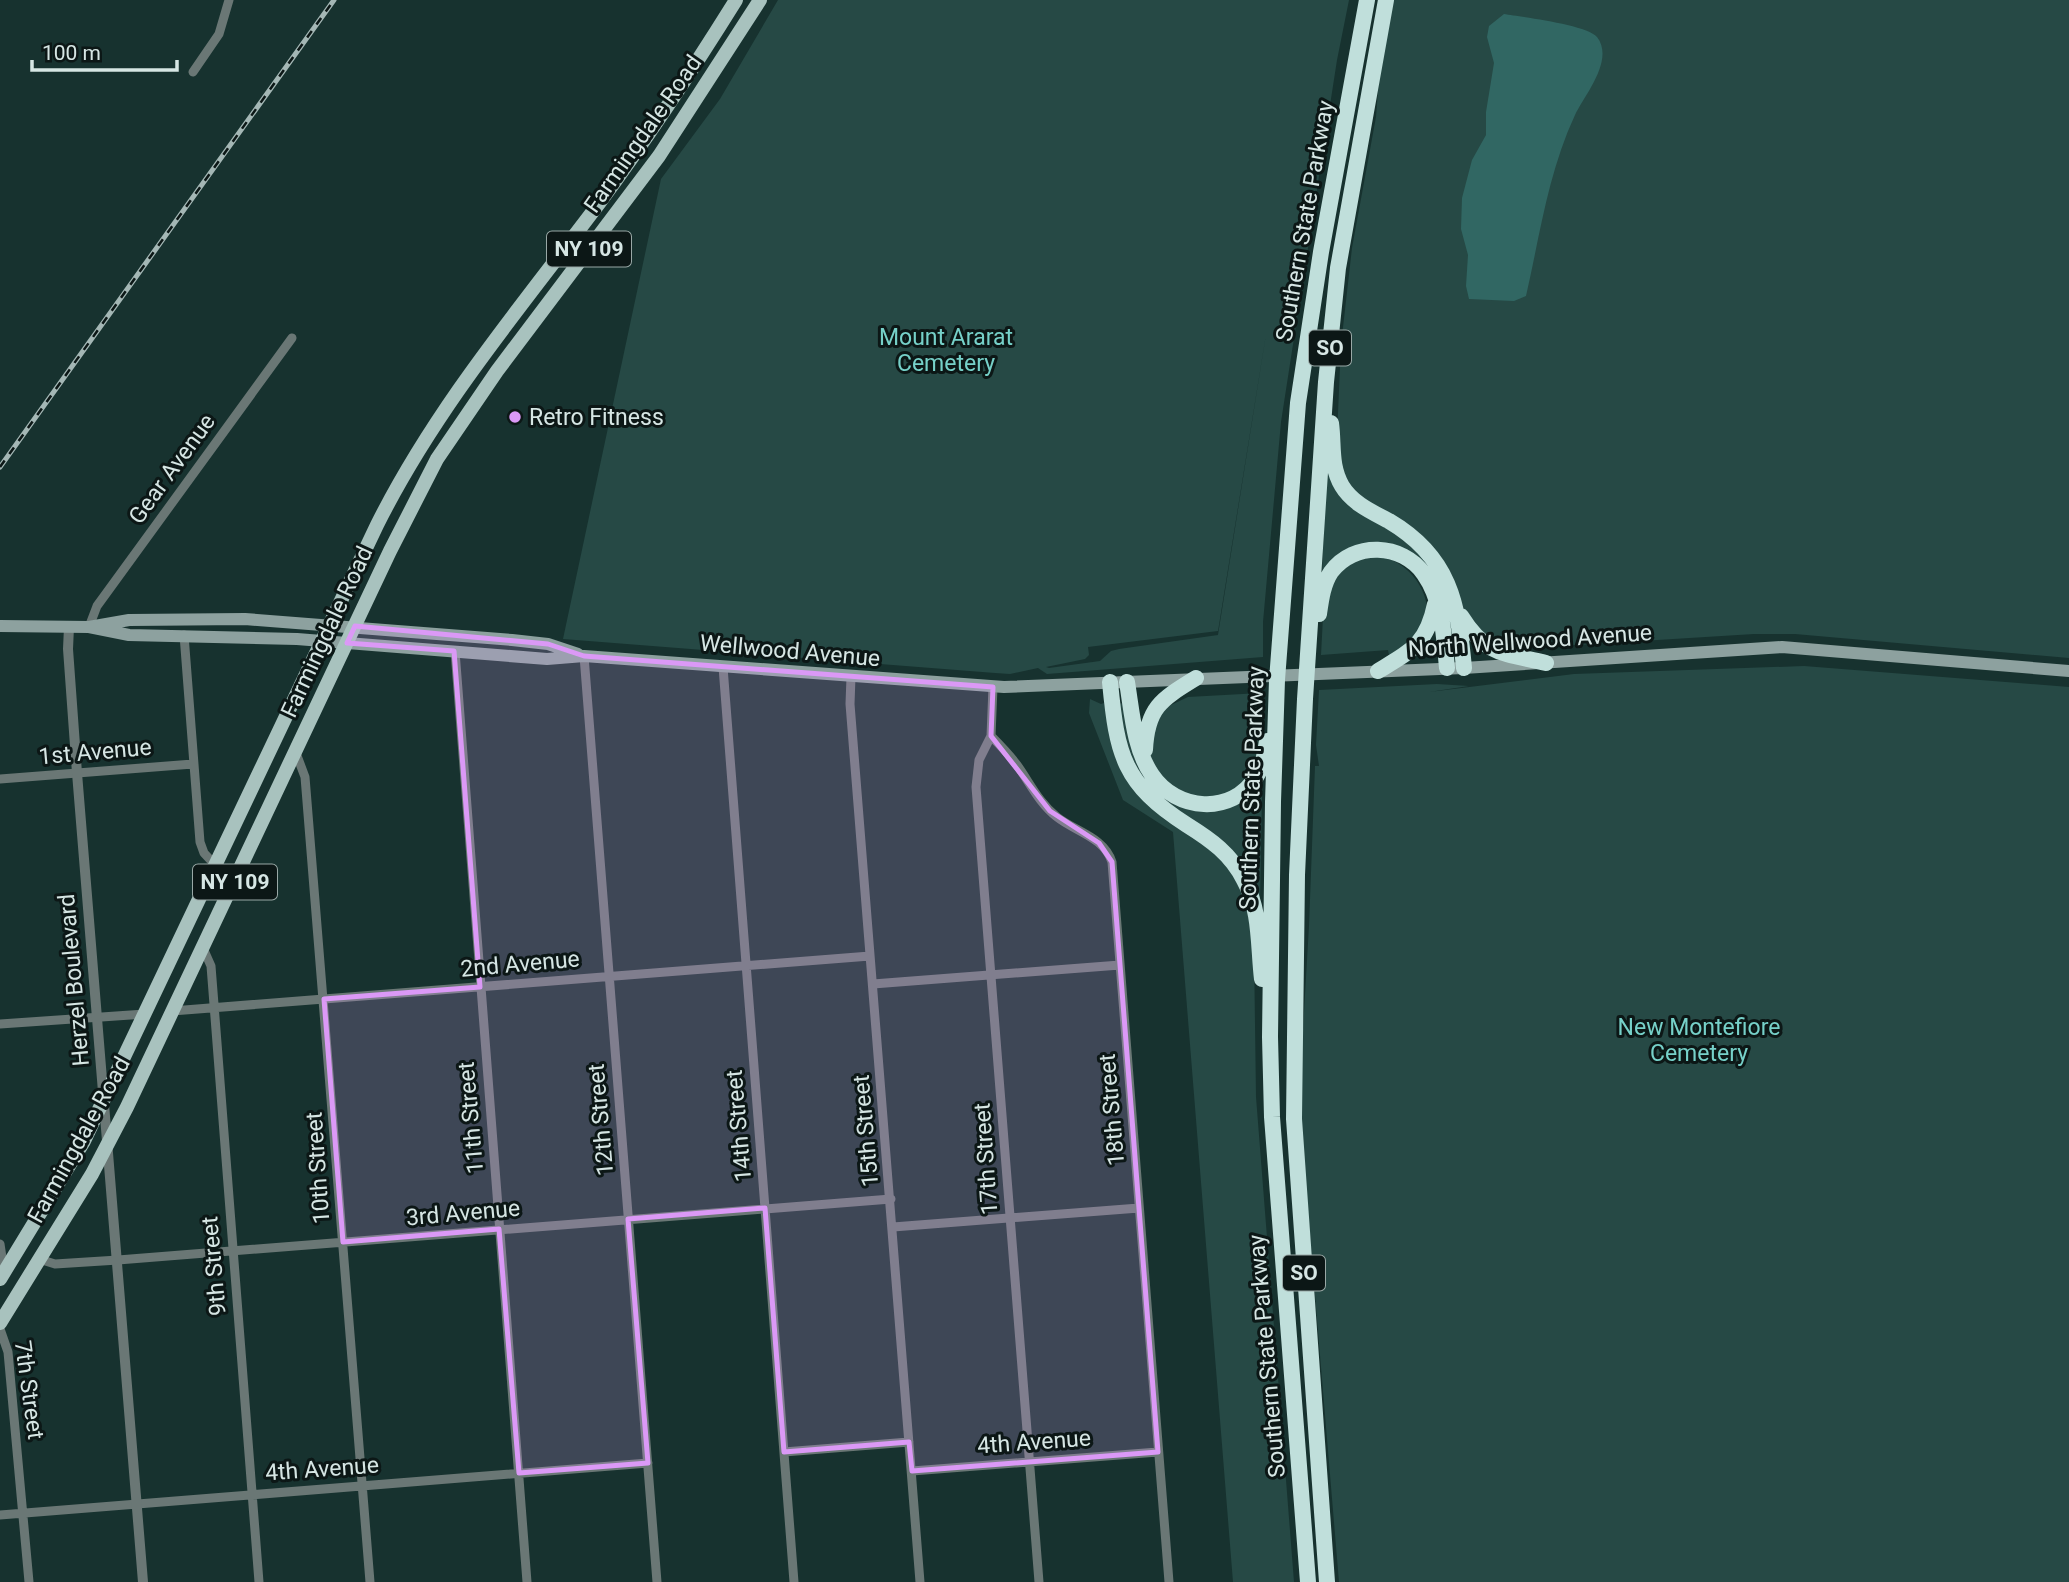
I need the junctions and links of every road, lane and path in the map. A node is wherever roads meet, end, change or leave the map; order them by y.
1 (229, 0) edge
2 (736, 0) edge
3 (760, 0) edge
4 (1367, 0) edge
5 (1386, 0) edge
6 (193, 72) dead end
7 (292, 338) dead end
8 (1326, 382) junction
9 (1436, 598) junction
10 (1457, 609) junction
11 (330, 624) junction
12 (0, 626) edge
13 (89, 626) junction
14 (355, 626) junction
15 (69, 627) junction
16 (184, 635) junction
17 (322, 640) junction
18 (347, 643) junction
19 (455, 651) junction
20 (584, 656) junction
21 (1546, 663) junction
22 (723, 667) junction
23 (1455, 668) junction
24 (1378, 671) junction
25 (2069, 671) edge
26 (851, 677) junction
27 (1196, 678) junction
28 (1277, 680) junction
29 (1128, 681) junction
30 (1110, 682) junction
31 (993, 687) junction
32 (1305, 699) junction
33 (991, 736) junction
34 (296, 753) junction
35 (1144, 759) junction
36 (193, 764) junction
37 (77, 773) junction
38 (0, 779) edge
39 (216, 866) junction
40 (203, 948) junction
41 (870, 956) junction
42 (745, 965) junction
43 (1120, 965) junction
44 (991, 975) junction
45 (608, 976) junction
46 (873, 984) junction
47 (480, 987) junction
48 (324, 999) junction
49 (213, 1007) junction
50 (172, 1011) junction
51 (145, 1014) junction
52 (97, 1016) junction
53 (0, 1024) edge
54 (1270, 1037) junction
55 (105, 1099) junction
56 (108, 1143) junction
57 (891, 1199) junction
58 (765, 1208) junction
59 (1139, 1208) junction
60 (1010, 1218) junction
61 (628, 1219) junction
62 (893, 1227) junction
63 (499, 1229) junction
64 (343, 1242) junction
65 (0, 1244) edge
66 (232, 1251) junction
67 (39, 1259) junction
68 (118, 1260) junction
69 (1, 1275) edge
70 (0, 1323) edge
71 (0, 1329) edge
72 (909, 1442) junction
73 (784, 1452) junction
74 (1158, 1452) junction
75 (648, 1462) junction
76 (1030, 1462) junction
77 (912, 1471) junction
78 (519, 1473) junction
79 (363, 1485) junction
80 (252, 1494) junction
81 (137, 1503) junction
82 (24, 1513) junction
83 (0, 1515) edge
84 (29, 1582) edge
85 (143, 1582) edge
86 (259, 1582) edge
87 (370, 1582) edge
88 (527, 1582) edge
89 (657, 1582) edge
90 (794, 1582) edge
91 (920, 1582) edge
92 (1039, 1582) edge
93 (1169, 1582) edge
94 (1308, 1582) edge
95 (1327, 1582) edge

1 - 6 street
2 - 11 main road, Farmingdale Road / NY 109
3 - 14 main road, Farmingdale Road / NY 109
4 - 28 highway, Southern State Parkway / SO
5 - 8 highway, Southern State Parkway / SO
7 - 13 street, Gear Avenue
8 - 10 highway
8 - 32 highway, Southern State Parkway / SO
9 - 23 highway
9 - 24 highway
9 - 32 highway
10 - 21 highway
10 - 23 highway
11 - 13 main road
11 - 14 main road
11 - 17 main road, Farmingdale Road / NY 109
12 - 15 main road
13 - 15 main road
13 - 16 main road
14 - 18 main road, Farmingdale Road / NY 109
14 - 20 main road
15 - 37 street, Herzel Boulevard
16 - 17 main road
16 - 36 street
17 - 18 main road
17 - 39 main road, Farmingdale Road / NY 109
18 - 19 main road
18 - 34 main road, Farmingdale Road / NY 109
19 - 20 main road
19 - 47 street, 11th Street
20 - 22 main road, Wellwood Avenue
20 - 45 street, 12th Street
21 - 23 main road, North Wellwood Avenue
21 - 25 main road, North Wellwood Avenue
22 - 26 main road, Wellwood Avenue
22 - 42 street, 14th Street
23 - 24 main road, North Wellwood Avenue
24 - 27 main road, North Wellwood Avenue
26 - 31 main road, Wellwood Avenue
26 - 41 street, 15th Street
27 - 29 main road, North Wellwood Avenue
27 - 35 highway
28 - 35 highway
28 - 54 highway, Southern State Parkway / SO
29 - 30 main road, North Wellwood Avenue
29 - 35 highway
30 - 31 main road, North Wellwood Avenue
30 - 54 highway
31 - 33 street
32 - 95 highway, Southern State Parkway / SO
33 - 43 street, 18th Street
33 - 44 street, 17th Street
34 - 40 main road, Farmingdale Road / NY 109
34 - 48 street, 10th Street
36 - 37 street, 1st Avenue
36 - 39 street
37 - 38 street, 1st Avenue
37 - 52 street, Herzel Boulevard
39 - 51 main road, Farmingdale Road / NY 109
40 - 49 street, 9th Street
40 - 50 main road, Farmingdale Road / NY 109
41 - 42 street, 2nd Avenue
41 - 46 street, 15th Street
42 - 45 street, 2nd Avenue
42 - 58 street, 14th Street
43 - 44 street
43 - 59 street, 18th Street
44 - 46 street
44 - 60 street, 17th Street
45 - 47 street, 2nd Avenue
45 - 61 street, 12th Street
46 - 57 street, 15th Street
47 - 48 street, 2nd Avenue
47 - 63 street, 11th Street
48 - 49 street, 2nd Avenue
48 - 64 street, 10th Street
49 - 50 street, 2nd Avenue
49 - 66 street, 9th Street
50 - 56 main road, Farmingdale Road / NY 109
51 - 52 street
51 - 55 main road, Farmingdale Road / NY 109
52 - 53 street
52 - 55 street, Herzel Boulevard
54 - 94 highway, Southern State Parkway / SO
55 - 56 street, Herzel Boulevard
55 - 69 main road, Farmingdale Road / NY 109
56 - 67 main road, Farmingdale Road / NY 109
56 - 68 street, Herzel Boulevard
57 - 58 street, 3rd Avenue
57 - 62 street, 15th Street
58 - 61 street, 3rd Avenue
58 - 73 street, 14th Street
59 - 60 street
59 - 74 street, 18th Street
60 - 62 street
60 - 76 street, 17th Street
61 - 63 street, 3rd Avenue
61 - 75 street, 12th Street
62 - 72 street, 15th Street
63 - 64 street, 3rd Avenue
63 - 78 street, 11th Street
64 - 66 street, 3rd Avenue
64 - 79 street, 10th Street
65 - 69 street
66 - 68 street, 3rd Avenue
66 - 80 street, 9th Street
67 - 68 street, 3rd Avenue
67 - 70 main road, Farmingdale Road / NY 109
68 - 81 street, Herzel Boulevard
71 - 82 street, 7th Street
72 - 73 street
72 - 77 street, 15th Street
73 - 90 street, 14th Street
74 - 76 street, 4th Avenue
74 - 93 street, 18th Street
75 - 78 street, 4th Avenue
75 - 89 street, 12th Street
76 - 77 street, 4th Avenue
76 - 92 street, 17th Street
77 - 91 street, 15th Street
78 - 79 street, 4th Avenue
78 - 88 street, 11th Street
79 - 80 street, 4th Avenue
79 - 87 street, 10th Street
80 - 81 street, 4th Avenue
80 - 86 street, 9th Street
81 - 82 street, 4th Avenue
81 - 85 street, Herzel Boulevard
82 - 83 street, 4th Avenue
82 - 84 street, 7th Street

